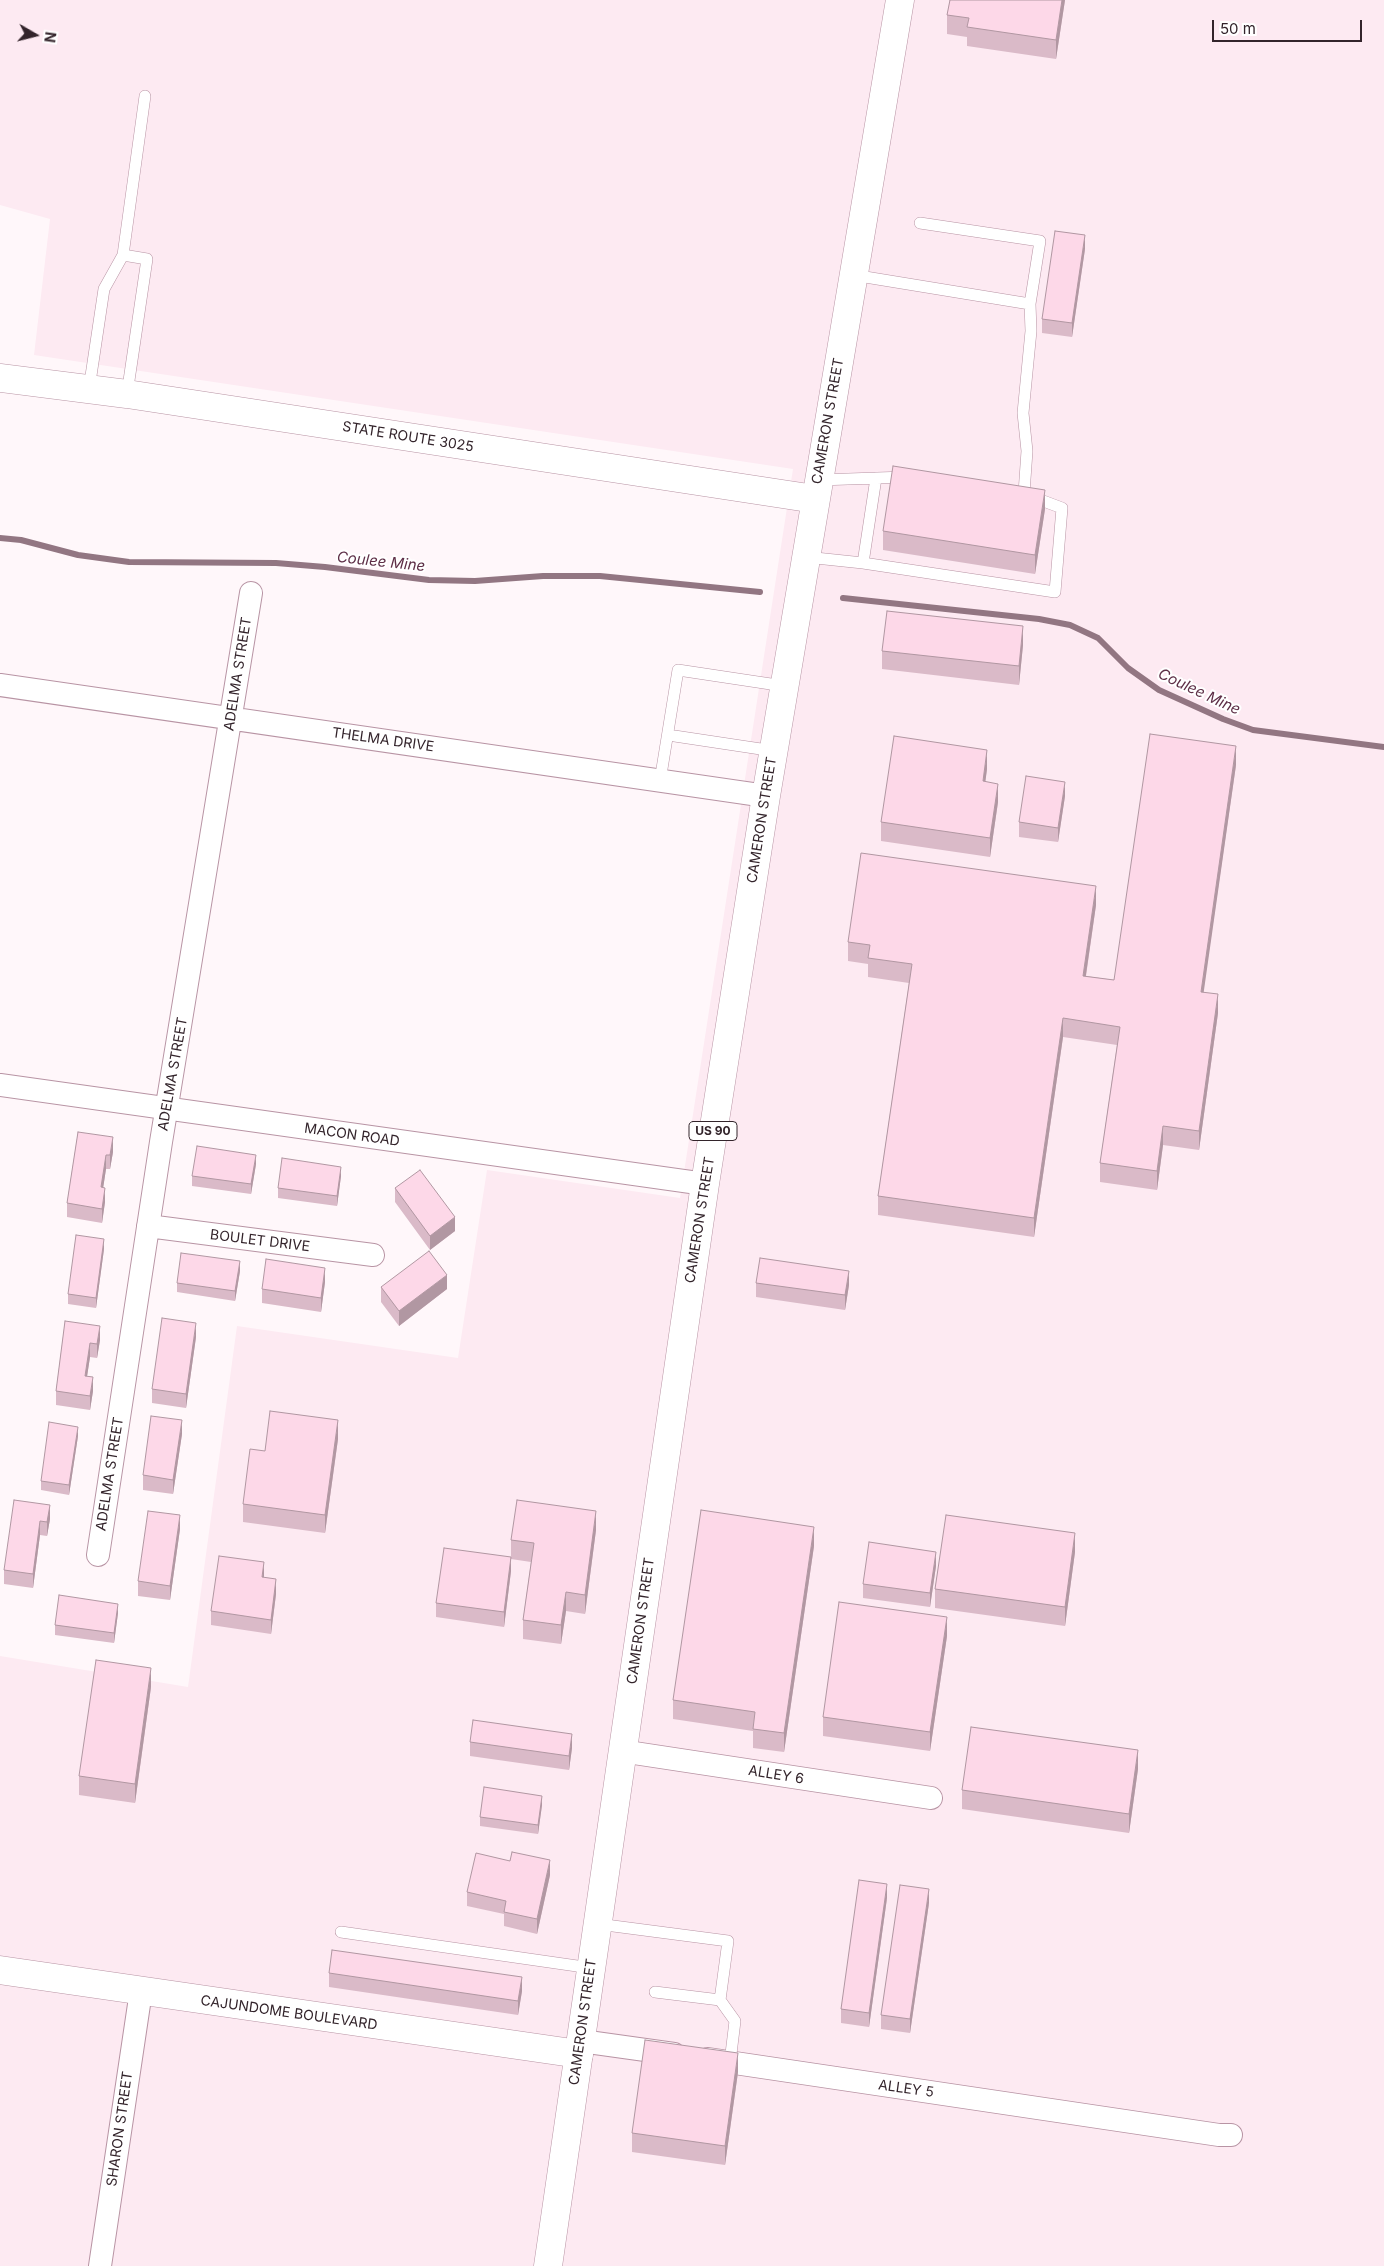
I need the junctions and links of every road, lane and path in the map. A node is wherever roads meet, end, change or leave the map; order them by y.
1 (900, 0) edge
2 (145, 96) dead end
3 (920, 223) dead end
4 (123, 255) junction
5 (853, 275) junction
6 (1030, 304) junction
7 (0, 378) edge
8 (89, 389) junction
9 (127, 394) junction
10 (876, 478) junction
11 (920, 478) edge
12 (816, 490) junction
13 (1005, 490) edge
14 (1024, 493) junction
15 (805, 557) junction
16 (863, 563) junction
17 (251, 593) dead end
18 (0, 685) edge
19 (784, 686) junction
20 (232, 718) junction
21 (668, 735) junction
22 (774, 751) junction
23 (660, 781) junction
24 (766, 796) junction
25 (0, 1085) edge
26 (168, 1109) junction
27 (705, 1184) junction
28 (148, 1226) junction
29 (372, 1255) dead end
30 (98, 1555) dead end
31 (621, 1750) junction
32 (931, 1798) dead end
33 (598, 1924) junction
34 (341, 1932) dead end
35 (591, 1968) junction
36 (0, 1970) edge
37 (141, 1991) junction
38 (655, 1992) dead end
39 (720, 2000) junction
40 (580, 2048) junction
41 (730, 2062) junction
42 (1231, 2135) dead end
43 (100, 2266) edge
44 (548, 2266) edge

1 - 5 main road, CAMERON STREET / US 90
2 - 4 lane
3 - 6 lane
4 - 8 lane
4 - 9 lane
5 - 6 lane
5 - 12 main road, CAMERON STREET / US 90
6 - 14 lane
7 - 8 main road, STATE ROUTE 3025
8 - 9 main road, STATE ROUTE 3025
9 - 12 main road, STATE ROUTE 3025
10 - 11 lane
10 - 12 lane
10 - 16 lane
12 - 15 main road, CAMERON STREET / US 90
13 - 14 lane
14 - 16 lane
15 - 16 lane
15 - 19 main road, CAMERON STREET / US 90
17 - 20 street, ADELMA STREET
18 - 20 street, THELMA DRIVE
19 - 21 lane
19 - 22 main road, CAMERON STREET / US 90
20 - 23 street, THELMA DRIVE
20 - 26 street, ADELMA STREET
21 - 22 lane
21 - 23 lane
22 - 24 main road, CAMERON STREET / US 90
23 - 24 street, THELMA DRIVE
24 - 27 main road, CAMERON STREET / US 90
25 - 26 street, MACON ROAD
26 - 27 street, MACON ROAD
26 - 28 street, ADELMA STREET
27 - 31 main road, CAMERON STREET / US 90
28 - 29 street, BOULET DRIVE
28 - 30 street, ADELMA STREET
31 - 32 street, ALLEY 6
31 - 33 main road, CAMERON STREET / US 90
33 - 35 main road, CAMERON STREET / US 90
33 - 39 lane
34 - 35 lane
35 - 40 main road, CAMERON STREET / US 90
36 - 37 main road, CAJUNDOME BOULEVARD
37 - 40 main road, CAJUNDOME BOULEVARD
37 - 43 street, SHARON STREET
38 - 39 lane
39 - 41 lane
40 - 41 street, ALLEY 5
40 - 44 main road, CAMERON STREET / US 90
41 - 42 street, ALLEY 5

